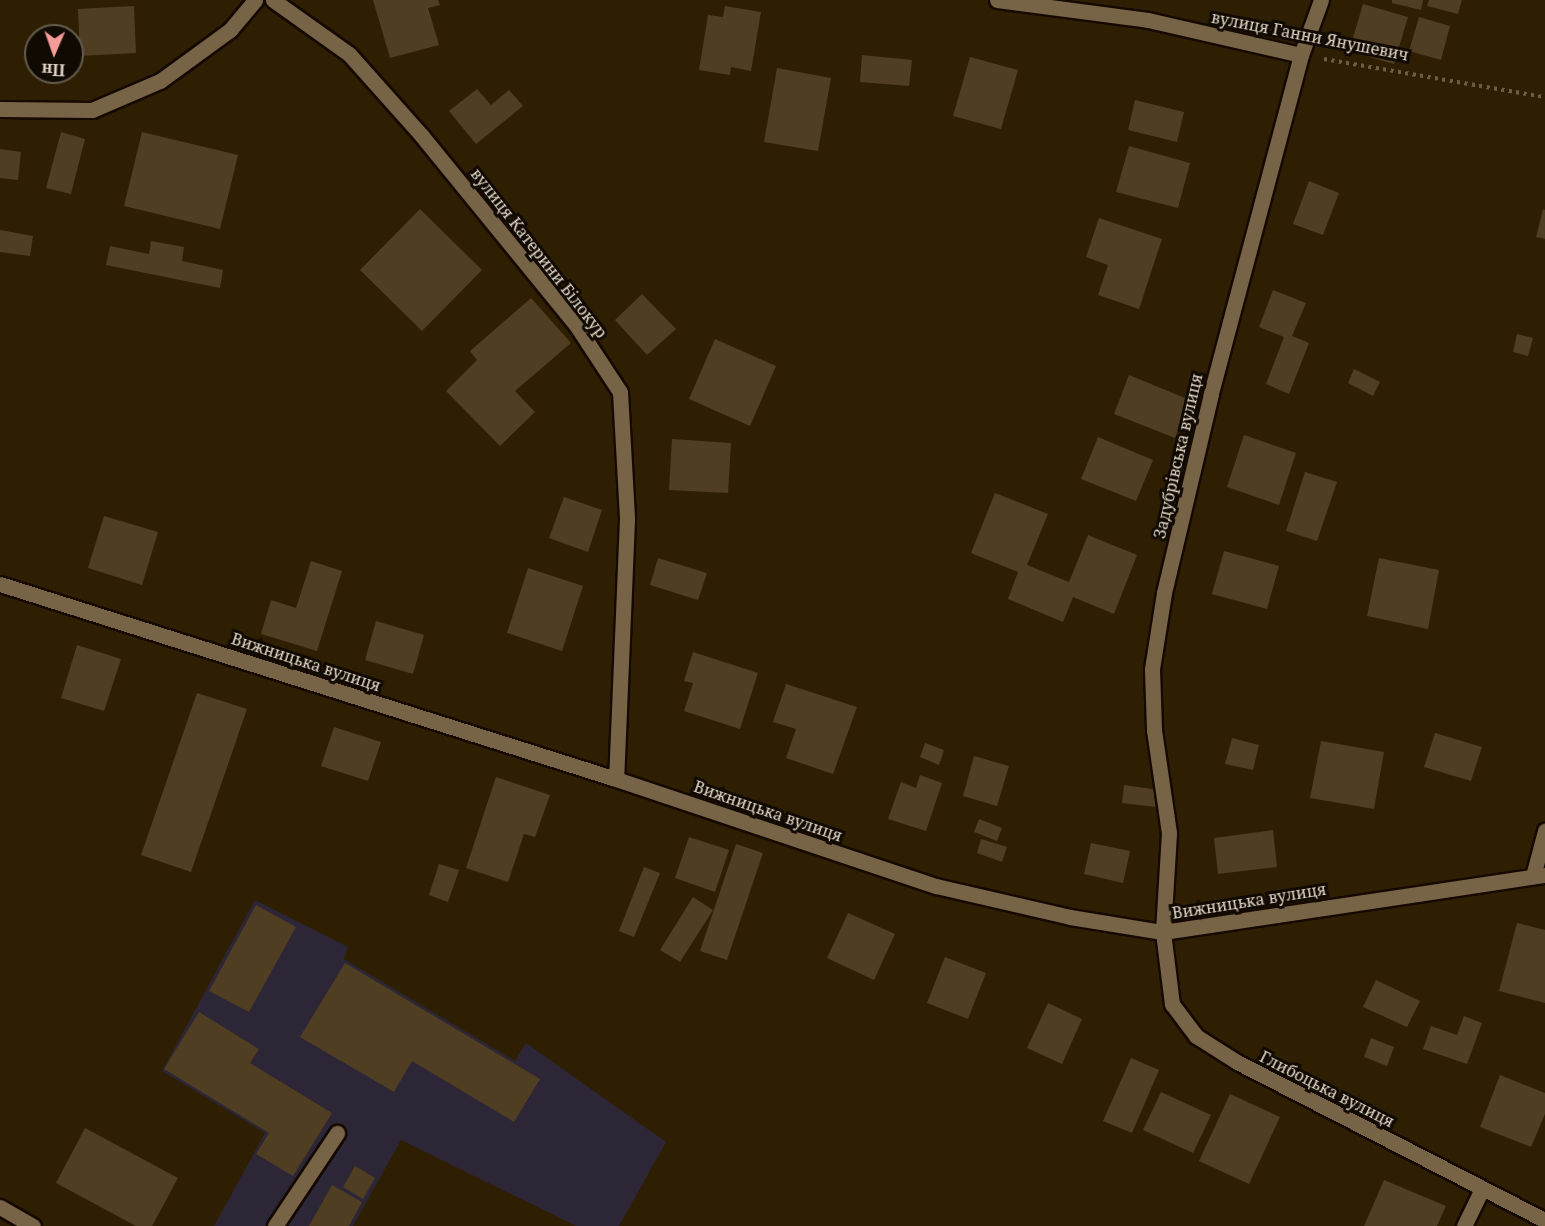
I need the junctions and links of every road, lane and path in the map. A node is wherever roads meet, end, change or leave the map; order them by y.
1 (255, 0) edge
2 (273, 0) edge
3 (997, 0) edge
4 (1321, 0) edge
5 (1301, 55) junction
6 (1545, 97) edge
7 (0, 109) edge
8 (0, 584) edge
9 (616, 779) junction
10 (1545, 831) edge
11 (1539, 875) edge
12 (1163, 932) junction
13 (337, 1133) dead end
14 (1482, 1189) junction
15 (0, 1207) edge
16 (1545, 1220) edge
17 (33, 1226) edge
18 (275, 1226) edge
19 (1464, 1226) edge

1 - 7 street
2 - 9 street, вулиця Катерини Білокур
3 - 5 street, вулиця Ганни Янушевич
4 - 5 street, Задубрівська вулиця
5 - 6 path, вулиця Ганни Янушевич
5 - 12 street, Задубрівська вулиця
8 - 9 street, Вижницька вулиця
9 - 12 street, Вижницька вулиця
10 - 11 street
11 - 12 street, Вижницька вулиця
12 - 14 street, Глибоцька вулиця
13 - 18 street
14 - 16 street, Глибоцька вулиця
14 - 19 street
15 - 17 street

